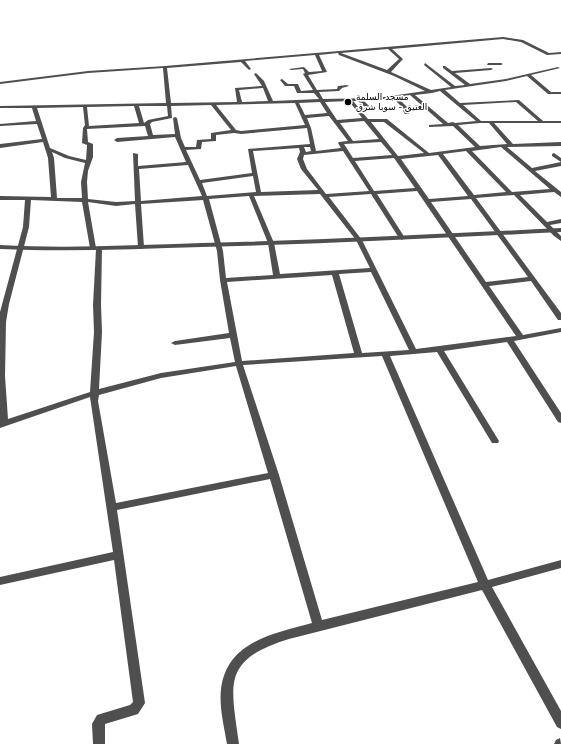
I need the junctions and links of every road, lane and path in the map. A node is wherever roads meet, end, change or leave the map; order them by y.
1 (389, 48) junction
2 (336, 53) junction
3 (561, 53) edge
4 (317, 54) junction
5 (548, 54) junction
6 (552, 59) dead end
7 (243, 61) junction
8 (425, 64) dead end
9 (501, 64) dead end
10 (0, 67) edge
11 (6, 67) dead end
12 (165, 67) junction
13 (444, 67) dead end
14 (558, 67) edge
15 (291, 69) dead end
16 (491, 69) junction
17 (249, 70) dead end
18 (388, 72) junction
19 (451, 72) junction
20 (307, 73) junction
21 (256, 74) dead end
22 (528, 76) junction
23 (460, 79) junction
24 (282, 80) dead end
25 (446, 80) junction
26 (506, 80) junction
27 (0, 83) edge
28 (348, 86) dead end
29 (470, 86) junction
30 (265, 87) junction
31 (455, 88) junction
32 (442, 90) junction
33 (316, 91) junction
34 (432, 92) junction
35 (561, 93) edge
36 (412, 95) junction
37 (394, 97) junction
38 (350, 100) junction
39 (360, 100) junction
40 (322, 101) junction
41 (271, 102) junction
42 (296, 102) junction
43 (212, 103) junction
44 (240, 103) junction
45 (136, 104) junction
46 (169, 104) junction
47 (460, 104) junction
48 (0, 106) edge
49 (34, 106) junction
50 (85, 106) junction
51 (358, 111) junction
52 (407, 113) dead end
53 (330, 114) junction
54 (303, 117) junction
55 (175, 118) dead end
56 (366, 120) junction
57 (541, 121) junction
58 (38, 122) junction
59 (336, 122) junction
60 (480, 122) junction
61 (490, 122) junction
62 (561, 122) edge
63 (453, 123) junction
64 (144, 124) junction
65 (446, 124) junction
66 (0, 125) edge
67 (308, 126) junction
68 (431, 126) dead end
69 (85, 128) junction
70 (234, 131) junction
71 (178, 135) junction
72 (151, 137) junction
73 (44, 140) junction
74 (117, 140) dead end
75 (382, 140) junction
76 (350, 141) junction
77 (561, 144) edge
78 (312, 145) junction
79 (511, 145) junction
80 (0, 146) edge
81 (301, 146) junction
82 (502, 146) junction
83 (479, 148) junction
84 (48, 149) junction
85 (183, 149) junction
86 (344, 149) junction
87 (468, 150) junction
88 (314, 152) junction
89 (440, 153) junction
90 (135, 154) dead end
91 (302, 154) junction
92 (428, 154) junction
93 (561, 154) edge
94 (396, 157) junction
95 (352, 160) junction
96 (561, 160) edge
97 (88, 162) junction
98 (189, 163) junction
99 (561, 164) edge
100 (136, 168) junction
101 (530, 170) junction
102 (255, 174) junction
103 (198, 182) junction
104 (419, 189) junction
105 (554, 190) junction
106 (371, 192) junction
107 (513, 193) junction
108 (259, 194) junction
109 (323, 194) junction
110 (251, 195) junction
111 (561, 195) edge
112 (472, 197) junction
113 (0, 198) edge
114 (28, 198) junction
115 (206, 198) junction
116 (54, 199) junction
117 (85, 200) junction
118 (427, 201) junction
119 (138, 203) junction
120 (561, 221) edge
121 (546, 224) junction
122 (551, 230) junction
123 (561, 230) edge
124 (499, 233) junction
125 (452, 236) junction
126 (402, 238) junction
127 (561, 239) edge
128 (359, 240) junction
129 (271, 242) junction
130 (218, 244) junction
131 (0, 247) edge
132 (141, 247) junction
133 (21, 248) junction
134 (96, 248) junction
135 (374, 270) junction
136 (334, 272) junction
137 (277, 276) junction
138 (533, 279) junction
139 (223, 280) junction
140 (484, 284) junction
141 (2, 305) edge
142 (561, 318) edge
143 (561, 330) edge
144 (232, 335) junction
145 (520, 336) junction
146 (508, 339) junction
147 (175, 343) dead end
148 (439, 349) junction
149 (414, 352) junction
150 (385, 354) junction
151 (359, 356) junction
152 (239, 364) junction
153 (94, 394) junction
154 (561, 420) edge
155 (2, 424) edge
156 (495, 441) dead end
157 (274, 475) junction
158 (112, 507) junction
159 (117, 555) junction
160 (561, 564) edge
161 (0, 581) edge
162 (485, 585) junction
163 (318, 626) junction
164 (561, 723) edge
165 (99, 744) edge
166 (233, 744) edge

1 - 2 street
1 - 5 street
1 - 18 street
2 - 4 street
2 - 18 street
3 - 5 street
4 - 7 street
4 - 20 street
5 - 6 street
7 - 12 street
7 - 17 street
8 - 25 street
9 - 16 street
10 - 11 street
12 - 27 street
12 - 46 street
13 - 19 street
14 - 22 street
15 - 20 street
16 - 19 street
16 - 26 street
18 - 34 street
19 - 23 street
20 - 33 street
21 - 30 street
22 - 26 street
22 - 35 street
23 - 25 street
23 - 29 street
24 - 33 street
25 - 31 street
26 - 29 street
28 - 33 street
29 - 31 street
30 - 41 street
30 - 44 street
31 - 32 street
32 - 34 street
32 - 47 street
33 - 40 street
34 - 36 street
36 - 37 street
36 - 65 street
37 - 39 street
37 - 52 street
38 - 39 street
38 - 40 street
38 - 51 street
39 - 51 street
40 - 42 street
40 - 53 street
41 - 42 street
41 - 44 street
42 - 54 street
43 - 44 street
43 - 46 street
43 - 70 street
45 - 46 street
45 - 50 street
45 - 64 street
46 - 64 street
47 - 57 street
47 - 60 street
48 - 49 street
49 - 50 street
49 - 58 street
50 - 69 street
51 - 56 street
53 - 54 street
53 - 59 street
54 - 67 street
55 - 71 street
56 - 59 street
56 - 75 street
56 - 92 street
57 - 61 street
57 - 62 street
58 - 66 street
58 - 73 street
59 - 76 street
60 - 61 street
60 - 63 street
61 - 79 street
63 - 65 street
63 - 83 street
64 - 69 street
64 - 72 street
65 - 68 street
67 - 70 street
67 - 78 street
69 - 97 street
70 - 85 street
71 - 72 street
71 - 85 street
72 - 74 street
73 - 80 street
73 - 84 street
75 - 76 street
75 - 94 street
76 - 86 street
77 - 79 street
78 - 81 street
78 - 88 street
79 - 82 street
81 - 91 street
81 - 102 street
82 - 83 street
82 - 101 street
83 - 87 street
84 - 97 street
84 - 116 street
85 - 98 street
86 - 88 street
86 - 95 street
87 - 89 street
87 - 107 street
88 - 91 street
89 - 92 street
89 - 112 street
90 - 100 street
91 - 109 street
92 - 94 street
93 - 96 street
94 - 95 street
94 - 104 street
95 - 106 street
97 - 117 street
98 - 100 street
98 - 103 street
99 - 101 street
100 - 119 street
101 - 105 street
102 - 103 street
102 - 108 street
103 - 115 street
104 - 106 street
104 - 118 street
105 - 107 street
105 - 111 street
106 - 109 street
106 - 126 street
107 - 112 street
107 - 121 street
108 - 109 street
108 - 110 street
109 - 128 street
110 - 115 street
110 - 129 street
112 - 118 street
112 - 124 street
113 - 114 street
114 - 116 street
114 - 133 street
115 - 119 street
115 - 130 street
116 - 117 street
117 - 119 street
117 - 134 street
118 - 125 street
119 - 132 street
120 - 121 street
121 - 122 street
122 - 123 street
122 - 124 street
122 - 127 street
124 - 125 street
124 - 138 street
125 - 126 street
125 - 140 street
126 - 128 street
128 - 129 street
128 - 135 street
129 - 130 street
129 - 137 street
130 - 132 street
130 - 139 street
131 - 133 street
132 - 134 street
133 - 134 street
133 - 141 street
134 - 153 street
135 - 136 street
135 - 149 street
136 - 137 street
136 - 151 street
137 - 139 street
138 - 140 street
138 - 142 street
139 - 144 street
140 - 145 street
141 - 155 street
143 - 145 street
144 - 147 street
144 - 152 street
145 - 146 street
146 - 148 street
146 - 154 street
148 - 149 street
148 - 156 street
149 - 150 street
150 - 151 street
150 - 162 street
151 - 152 street
152 - 153 street
152 - 157 street
153 - 155 street
153 - 158 street
157 - 158 street
157 - 163 street
158 - 159 street
159 - 161 street
159 - 165 street
160 - 162 street
162 - 163 street
162 - 164 street
163 - 166 street

